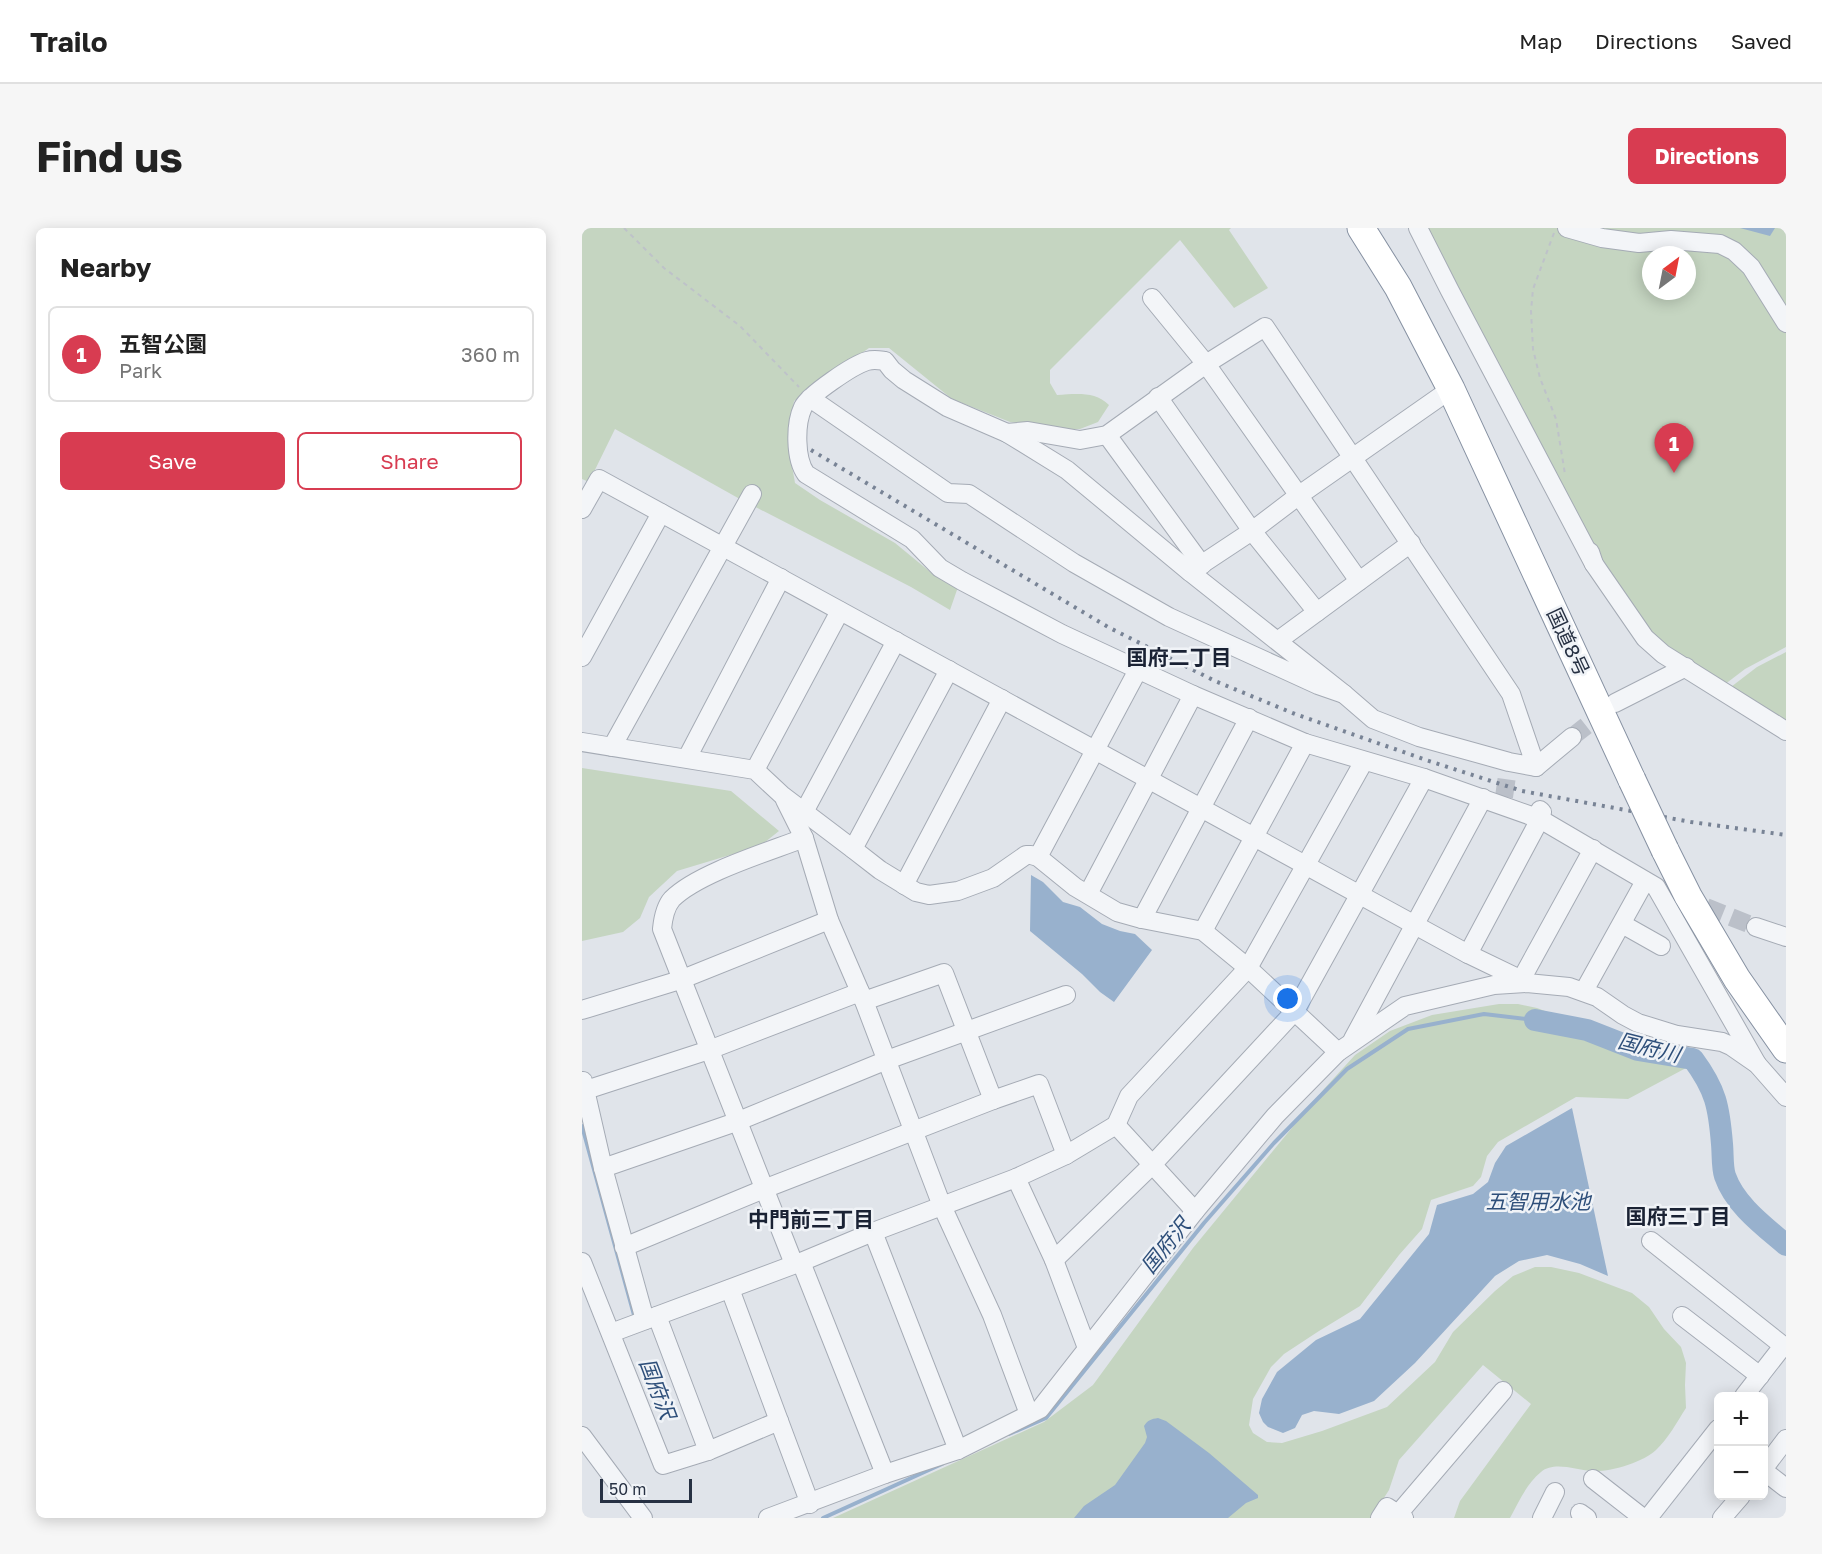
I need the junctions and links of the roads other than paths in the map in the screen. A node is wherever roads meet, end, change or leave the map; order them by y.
1 (1361, 228) edge
2 (1418, 228) edge
3 (1567, 228) edge
4 (1152, 298) dead end
5 (1786, 323) edge
6 (1206, 364) junction
7 (1451, 389) junction
8 (1158, 397) junction
9 (810, 399) junction
10 (1007, 433) junction
11 (1107, 435) junction
12 (1351, 459) junction
13 (1568, 488) road end
14 (752, 494) dead end
15 (1298, 496) junction
16 (582, 509) edge
17 (661, 513) junction
18 (1252, 531) junction
19 (1411, 543) junction
20 (723, 547) junction
21 (1594, 564) junction
22 (1196, 568) junction
23 (781, 578) junction
24 (1359, 581) junction
25 (840, 611) junction
26 (1317, 612) junction
27 (1283, 638) dead end
28 (896, 641) junction
29 (582, 657) edge
30 (1139, 668) junction
31 (1686, 668) junction
32 (949, 670) junction
33 (1344, 694) junction
34 (1193, 695) junction
35 (1002, 699) junction
36 (1615, 703) tunnel mouth
37 (1249, 718) junction
38 (1786, 731) edge
39 (1572, 737) tunnel mouth
40 (582, 742) edge
41 (1305, 742) junction
42 (612, 747) junction
43 (1094, 749) junction
44 (687, 758) junction
45 (1364, 761) junction
46 (1536, 767) junction
47 (755, 770) junction
48 (1148, 778) junction
49 (1424, 778) junction
50 (783, 796) junction
51 (1504, 797) dead end
52 (1483, 798) junction
53 (1201, 808) junction
54 (804, 812) junction
55 (1540, 819) junction
56 (1254, 837) junction
57 (804, 838) junction
58 (853, 849) junction
59 (1593, 849) junction
60 (1038, 857) junction
61 (1306, 865) junction
62 (1650, 884) junction
63 (904, 885) junction
64 (1088, 894) junction
65 (1360, 894) junction
66 (1142, 919) junction
67 (829, 920) junction
68 (1414, 924) junction
69 (1622, 924) junction
70 (1756, 927) tunnel mouth
71 (1203, 931) junction
72 (1786, 937) edge
73 (1661, 946) dead end
74 (1468, 954) junction
75 (1248, 968) junction
76 (680, 980) junction
77 (1524, 981) junction
78 (1584, 991) junction
79 (1066, 995) dead end
80 (862, 997) junction
81 (582, 1010) edge
82 (1295, 1011) junction
83 (966, 1032) junction
84 (1345, 1047) junction
85 (1786, 1049) edge
86 (710, 1050) junction
87 (887, 1060) junction
88 (1757, 1064) junction
89 (584, 1084) edge
90 (1786, 1097) edge
91 (993, 1100) junction
92 (736, 1122) junction
93 (1116, 1125) junction
94 (914, 1132) junction
95 (1066, 1155) junction
96 (1152, 1165) junction
97 (603, 1168) junction
98 (1016, 1178) junction
99 (764, 1190) junction
100 (942, 1206) junction
101 (1195, 1211) junction
102 (873, 1232) junction
103 (1650, 1241) dead end
104 (624, 1247) junction
105 (1054, 1260) junction
106 (582, 1262) edge
107 (797, 1263) junction
108 (730, 1289) junction
109 (1682, 1316) dead end
110 (651, 1318) junction
111 (610, 1333) junction
112 (1785, 1347) edge
113 (1087, 1348) junction
114 (1760, 1376) junction
115 (1503, 1391) dead end
116 (1747, 1392) edge
117 (1029, 1414) junction
118 (779, 1421) junction
119 (582, 1436) edge
120 (1714, 1437) edge
121 (1786, 1439) edge
122 (958, 1450) junction
123 (708, 1451) junction
124 (1768, 1464) edge
125 (1768, 1472) edge
126 (885, 1474) junction
127 (1593, 1479) dead end
128 (1786, 1488) edge
129 (1555, 1492) dead end
130 (1738, 1500) edge
131 (810, 1504) junction
132 (633, 1515) edge
133 (1402, 1516) edge
134 (768, 1518) edge
135 (1380, 1518) edge
136 (1542, 1518) edge
137 (1643, 1518) edge
138 (1648, 1518) edge
139 (1722, 1518) edge

1 - 7 highway, 国道8号
2 - 21 street
3 - 5 street
4 - 6 street
6 - 8 street
6 - 12 street
6 - 15 street
7 - 12 street
7 - 85 highway, 国道8号, bridge
8 - 11 street
8 - 18 street
9 - 10 street
9 - 30 street
9 - 33 street
10 - 11 street
10 - 22 street
11 - 22 street
12 - 15 street
12 - 19 street
13 - 21 street
14 - 20 street
15 - 18 street
15 - 24 street
16 - 17 street
17 - 20 street
17 - 29 street
18 - 22 street
18 - 26 street
19 - 24 street
19 - 46 street
20 - 23 street
20 - 42 street
21 - 31 street
22 - 33 street
23 - 25 street
23 - 44 street
24 - 26 street
25 - 28 street
25 - 47 street
26 - 27 street
28 - 32 street
28 - 54 street
30 - 34 street
30 - 43 street
31 - 36 street
31 - 38 street
32 - 35 street
32 - 58 street
33 - 46 street
34 - 37 street
34 - 48 street
35 - 43 street
35 - 63 street
37 - 41 street
37 - 53 street
39 - 46 street
40 - 42 street
41 - 45 street
41 - 56 street
42 - 44 street
43 - 48 street
43 - 60 street
44 - 47 street
45 - 49 street
45 - 61 street
47 - 50 street
48 - 53 street
48 - 64 street
49 - 52 street
49 - 65 street
50 - 54 street
50 - 57 street
51 - 55 street
52 - 55 street
52 - 68 street
53 - 56 street
53 - 66 street
54 - 58 street
55 - 59 street
55 - 74 street
56 - 61 street
56 - 71 street
57 - 67 street
57 - 76 street
58 - 63 street
59 - 62 street
59 - 77 street
60 - 63 street
60 - 64 street
61 - 65 street
61 - 75 street
62 - 69 street
62 - 88 street
64 - 66 street
65 - 68 street
65 - 82 street
66 - 71 street
67 - 76 street
67 - 80 street
68 - 74 street
68 - 84 street
69 - 73 street
69 - 78 street
70 - 72 street
71 - 75 street
74 - 77 street
75 - 82 street
75 - 93 street
76 - 81 street
76 - 86 street
77 - 78 street
77 - 84 street
78 - 88 street
79 - 83 street
80 - 83 street
80 - 86 street
80 - 87 street
82 - 84 street
82 - 96 street
83 - 87 street
83 - 91 street
84 - 101 street
86 - 89 street
86 - 92 street
87 - 92 street
87 - 94 street
88 - 90 street
89 - 97 street
91 - 94 street
91 - 95 street
92 - 97 street
92 - 99 street
93 - 95 street
93 - 96 street
94 - 99 street
94 - 100 street
95 - 98 street
96 - 101 street
96 - 105 street
97 - 104 street
98 - 100 street
98 - 105 street
99 - 104 street
99 - 107 street
100 - 102 street
100 - 117 street
101 - 113 street
102 - 107 street
102 - 122 street
103 - 112 street
104 - 110 street
105 - 113 street
106 - 111 street
107 - 108 street
107 - 126 street
108 - 110 street
108 - 118 street
109 - 114 street
110 - 111 street
110 - 123 street
111 - 123 street
112 - 114 street
113 - 117 street
114 - 116 street
115 - 133 street
117 - 122 street
118 - 123 street
118 - 131 street
119 - 132 street
120 - 138 street
121 - 124 street
122 - 126 street
125 - 128 street
126 - 131 street
127 - 137 street
129 - 136 street
130 - 139 street
131 - 134 street
133 - 135 street

